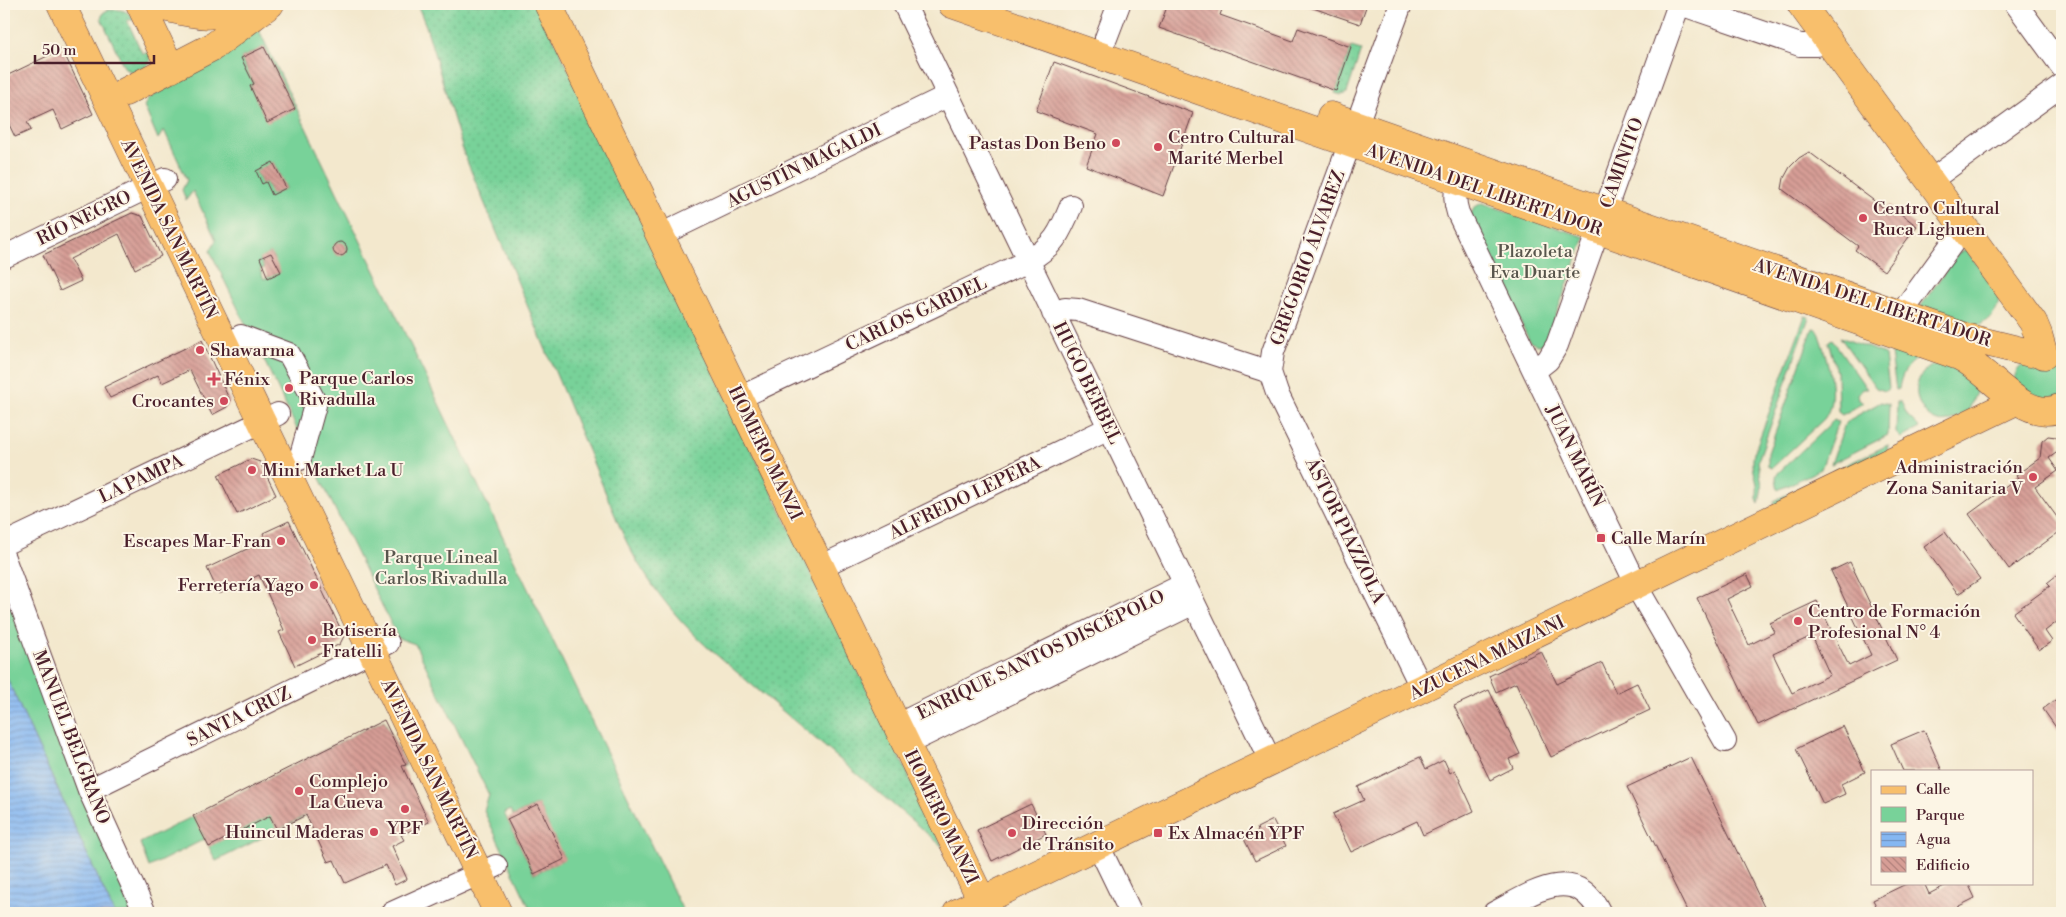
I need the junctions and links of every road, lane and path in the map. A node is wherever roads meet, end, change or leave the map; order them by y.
1 (61, 4) edge
2 (81, 4) edge
3 (140, 4) edge
4 (151, 4) edge
5 (246, 4) edge
6 (270, 4) edge
7 (548, 4) edge
8 (904, 4) edge
9 (952, 4) edge
10 (1008, 4) edge
11 (1119, 4) edge
12 (1401, 4) edge
13 (1680, 4) edge
14 (1801, 4) edge
15 (2016, 4) edge
16 (1106, 38) junction
17 (1827, 39) junction
18 (2062, 67) edge
19 (171, 68) junction
20 (2062, 85) edge
21 (125, 92) junction
22 (947, 96) junction
23 (1353, 134) junction
24 (1461, 172) junction
25 (1930, 181) junction
26 (157, 183) junction
27 (1071, 206) dead end
28 (1601, 221) junction
29 (1964, 227) junction
30 (660, 235) junction
31 (4, 257) edge
32 (1028, 261) junction
33 (1053, 313) junction
34 (1900, 314) junction
35 (241, 336) junction
36 (2045, 357) edge
37 (1534, 371) junction
38 (1270, 372) junction
39 (2011, 396) junction
40 (738, 398) junction
41 (2056, 413) edge
42 (270, 418) junction
43 (1109, 428) junction
44 (300, 459) junction
45 (4, 544) edge
46 (4, 558) edge
47 (820, 567) junction
48 (1636, 585) junction
49 (1189, 594) junction
50 (380, 647) junction
51 (1422, 689) junction
52 (902, 735) junction
53 (1725, 741) dead end
54 (1271, 762) junction
55 (89, 790) junction
56 (1098, 845) junction
57 (488, 870) junction
58 (982, 901) junction
59 (145, 913) edge
60 (392, 913) edge
61 (498, 913) edge
62 (518, 913) edge
63 (958, 913) edge
64 (1131, 913) edge
65 (1494, 913) edge
66 (1600, 913) edge

1 - 26 main road, AVENIDA SAN MARTÍN
2 - 21 main road, AVENIDA SAN MARTÍN
3 - 19 main road
4 - 5 main road
6 - 19 main road
7 - 30 main road, HOMERO MANZI
8 - 22 street, HUGO BERBEL
9 - 23 main road, AVENIDA DEL LIBERTADOR
10 - 16 main road, AVENIDA DEL LIBERTADOR
11 - 16 street
12 - 23 street, GREGORIO ÁLVAREZ
13 - 17 street
13 - 28 street, CAMINITO
14 - 17 main road
15 - 18 street
16 - 23 main road, AVENIDA DEL LIBERTADOR
17 - 25 main road
19 - 21 main road
20 - 25 street
21 - 26 main road, AVENIDA SAN MARTÍN
22 - 30 street, AGUSTÍN MAGALDI
22 - 32 street, HUGO BERBEL
23 - 24 main road, AVENIDA DEL LIBERTADOR
23 - 38 street, GREGORIO ÁLVAREZ
24 - 28 main road, AVENIDA DEL LIBERTADOR
24 - 37 street, JUAN MARÍN
25 - 29 main road
26 - 31 street, RÍO NEGRO
26 - 35 main road, AVENIDA SAN MARTÍN
26 - 42 main road, AVENIDA SAN MARTÍN
27 - 32 street, CARLOS GARDEL
28 - 34 main road, AVENIDA DEL LIBERTADOR
28 - 37 street, CAMINITO
28 - 39 main road, AVENIDA DEL LIBERTADOR
29 - 34 street
29 - 36 main road
30 - 40 main road, HOMERO MANZI
32 - 33 street, HUGO BERBEL
32 - 40 street, CARLOS GARDEL
33 - 38 street
33 - 43 street, HUGO BERBEL
34 - 36 main road, AVENIDA DEL LIBERTADOR
35 - 42 main road, AVENIDA SAN MARTÍN
35 - 44 street
36 - 39 main road, AVENIDA DEL LIBERTADOR
37 - 48 street, JUAN MARÍN
38 - 51 street, ÁSTOR PIAZZOLA
39 - 41 main road, AVENIDA DEL LIBERTADOR
39 - 48 main road, AZUCENA MAIZANI
40 - 47 main road, HOMERO MANZI
42 - 44 main road, AVENIDA SAN MARTÍN
42 - 45 street, LA PAMPA
42 - 50 main road, AVENIDA SAN MARTÍN
43 - 47 street, ALFREDO LEPERA
43 - 49 street, HUGO BERBEL
44 - 50 main road, AVENIDA SAN MARTÍN
46 - 55 street, MANUEL BELGRANO
47 - 52 main road, HOMERO MANZI
48 - 51 main road, AZUCENA MAIZANI
48 - 53 street, JUAN MARÍN
49 - 52 street, ENRIQUE SANTOS DISCÉPOLO
49 - 54 street, HUGO BERBEL
50 - 55 street, SANTA CRUZ
50 - 57 main road, AVENIDA SAN MARTÍN
51 - 54 main road, AZUCENA MAIZANI
52 - 58 main road, HOMERO MANZI
54 - 56 main road, AZUCENA MAIZANI
55 - 59 street, MANUEL BELGRANO
56 - 58 main road, AZUCENA MAIZANI
56 - 64 street
57 - 60 street
57 - 61 main road, AVENIDA SAN MARTÍN
57 - 62 main road, AVENIDA SAN MARTÍN
58 - 63 main road, AZUCENA MAIZANI
65 - 66 street

